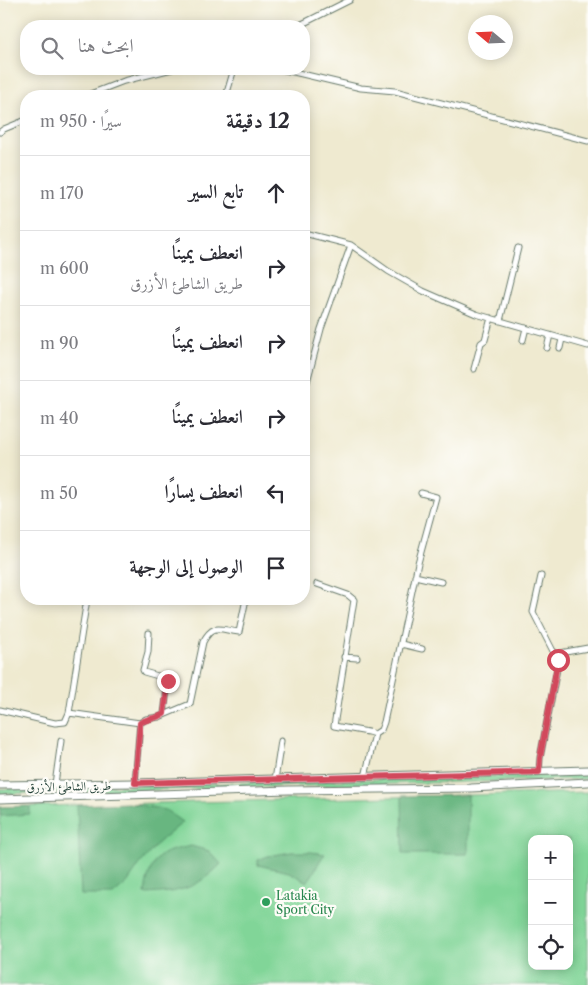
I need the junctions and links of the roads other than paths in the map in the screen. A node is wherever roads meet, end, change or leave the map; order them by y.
1 (350, 0) edge
2 (310, 20) edge
3 (146, 75) edge
4 (232, 75) edge
5 (306, 75) edge
6 (100, 90) edge
7 (228, 90) edge
8 (20, 122) edge
9 (1, 129) edge
10 (588, 141) edge
11 (310, 235) edge
12 (351, 245) junction
13 (518, 248) dead end
14 (491, 318) junction
15 (500, 321) junction
16 (526, 328) junction
17 (550, 335) junction
18 (562, 339) junction
19 (523, 340) dead end
20 (588, 346) edge
21 (548, 348) dead end
22 (560, 348) dead end
23 (474, 369) dead end
24 (310, 370) edge
25 (421, 493) dead end
26 (415, 576) junction
27 (541, 576) dead end
28 (441, 582) dead end
29 (318, 584) dead end
30 (86, 605) edge
31 (245, 605) edge
32 (149, 633) dead end
33 (401, 644) junction
34 (588, 648) edge
35 (422, 650) dead end
36 (559, 655) junction
37 (344, 657) junction
38 (357, 658) dead end
39 (0, 710) edge
40 (69, 713) junction
41 (164, 714) junction
42 (140, 723) junction
43 (375, 734) junction
44 (61, 741) dead end
45 (281, 741) dead end
46 (588, 770) edge
47 (539, 772) junction
48 (365, 777) junction
49 (275, 780) junction
50 (588, 782) edge
51 (135, 783) junction
52 (55, 784) junction
53 (0, 785) edge
54 (0, 799) edge

1 - 2 street
3 - 6 street
4 - 7 street
5 - 10 street
8 - 9 street
11 - 12 street
12 - 14 street
12 - 24 street
13 - 15 street
14 - 15 street
14 - 23 street
15 - 16 street
16 - 17 street
16 - 19 street
17 - 18 street
17 - 21 street
18 - 20 street
18 - 22 street
25 - 26 street
26 - 28 street
26 - 33 street
27 - 36 street
29 - 37 street
30 - 40 street
31 - 41 street
32 - 41 street
33 - 35 street
33 - 43 street
34 - 36 street
36 - 47 street
37 - 38 street
37 - 43 street
39 - 40 street
40 - 42 street
41 - 42 street
42 - 51 street
43 - 48 street
44 - 52 street
45 - 49 street
46 - 47 main road, طريق الشاطئ الأزرق
47 - 48 main road, طريق الشاطئ الأزرق
48 - 49 main road, طريق الشاطئ الأزرق
49 - 51 main road, طريق الشاطئ الأزرق
50 - 54 main road, طريق الشاطئ الأزرق
51 - 52 main road, طريق الشاطئ الأزرق
52 - 53 main road, طريق الشاطئ الأزرق

